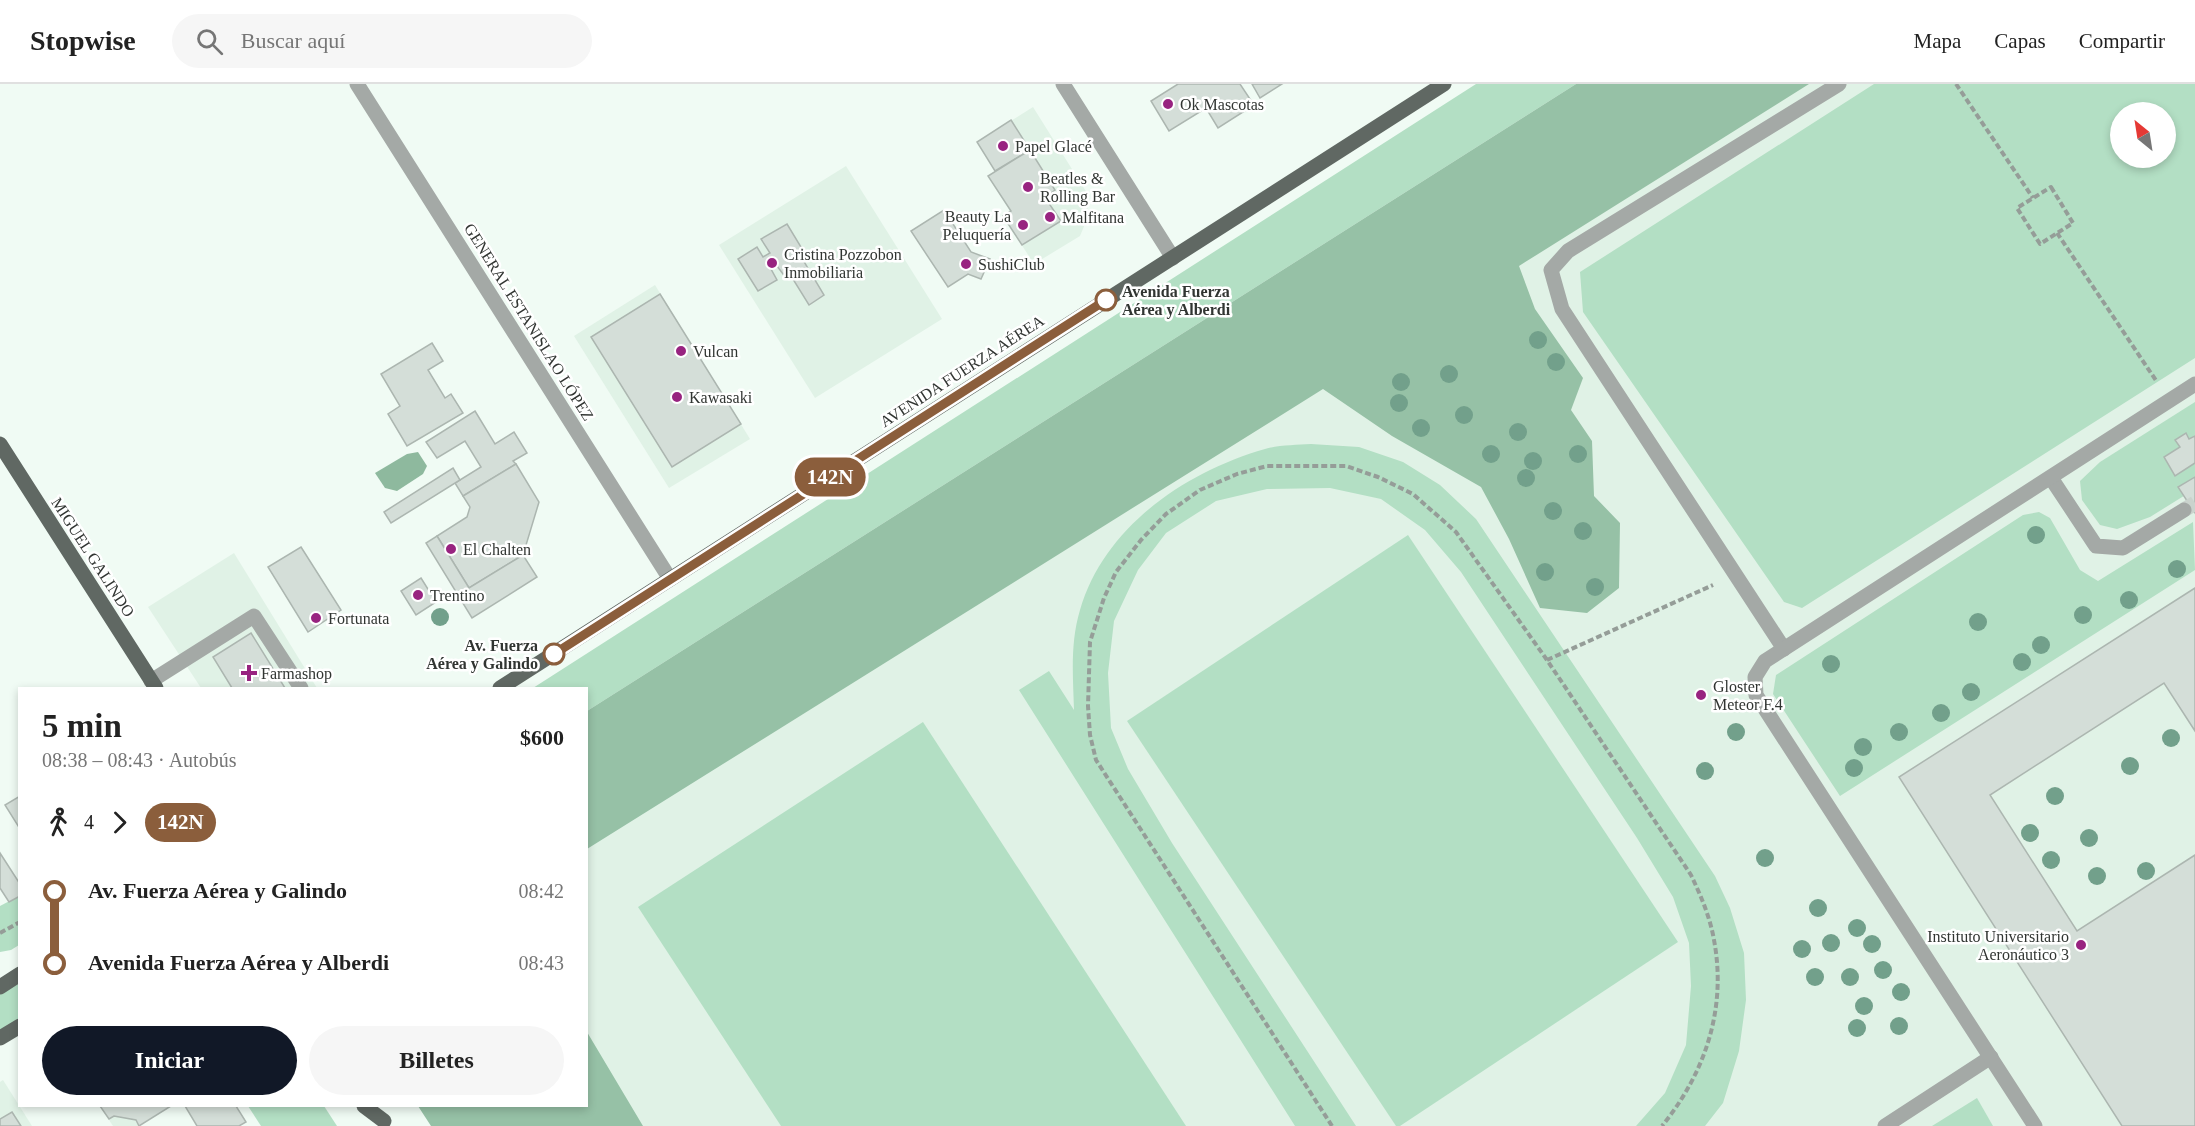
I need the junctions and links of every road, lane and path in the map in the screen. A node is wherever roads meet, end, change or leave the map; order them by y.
1 (357, 84) edge
2 (1063, 84) edge
3 (1444, 84) edge
4 (1839, 84) edge
5 (1956, 84) edge
6 (2033, 198) junction
7 (2057, 233) junction
8 (1173, 258) junction
9 (2195, 384) edge
10 (2170, 401) junction
11 (0, 444) edge
12 (2051, 478) junction
13 (2184, 510) tunnel mouth
14 (1735, 575) junction
15 (670, 579) junction
16 (1784, 649) junction
17 (1547, 660) junction
18 (154, 685) edge
19 (300, 687) edge
20 (502, 687) edge
21 (18, 923) edge
22 (0, 933) edge
23 (18, 975) edge
24 (0, 987) edge
25 (18, 1027) edge
26 (0, 1038) edge
27 (1991, 1057) junction
28 (365, 1107) edge
29 (378, 1107) edge
30 (386, 1123) edge
31 (1332, 1126) edge
32 (1662, 1126) edge
33 (1886, 1126) edge
34 (2035, 1126) edge

1 - 15 street, GENERAL ESTANISLAO LÓPEZ
2 - 8 street
3 - 8 main road, AVENIDA FUERZA AÉREA
4 - 14 street
5 - 6 path
6 - 7 path
6 - 7 path
7 - 10 path
8 - 15 main road, AVENIDA FUERZA AÉREA
9 - 10 street
10 - 12 street
11 - 18 main road, MIGUEL GALINDO
12 - 13 street
12 - 16 street
14 - 16 street
14 - 17 path
15 - 20 main road, AVENIDA FUERZA AÉREA
16 - 27 street
17 - 31 path
17 - 32 path
18 - 19 street
21 - 22 path
23 - 24 main road
25 - 26 main road
27 - 33 street
27 - 34 street
28 - 30 main road
29 - 30 main road

